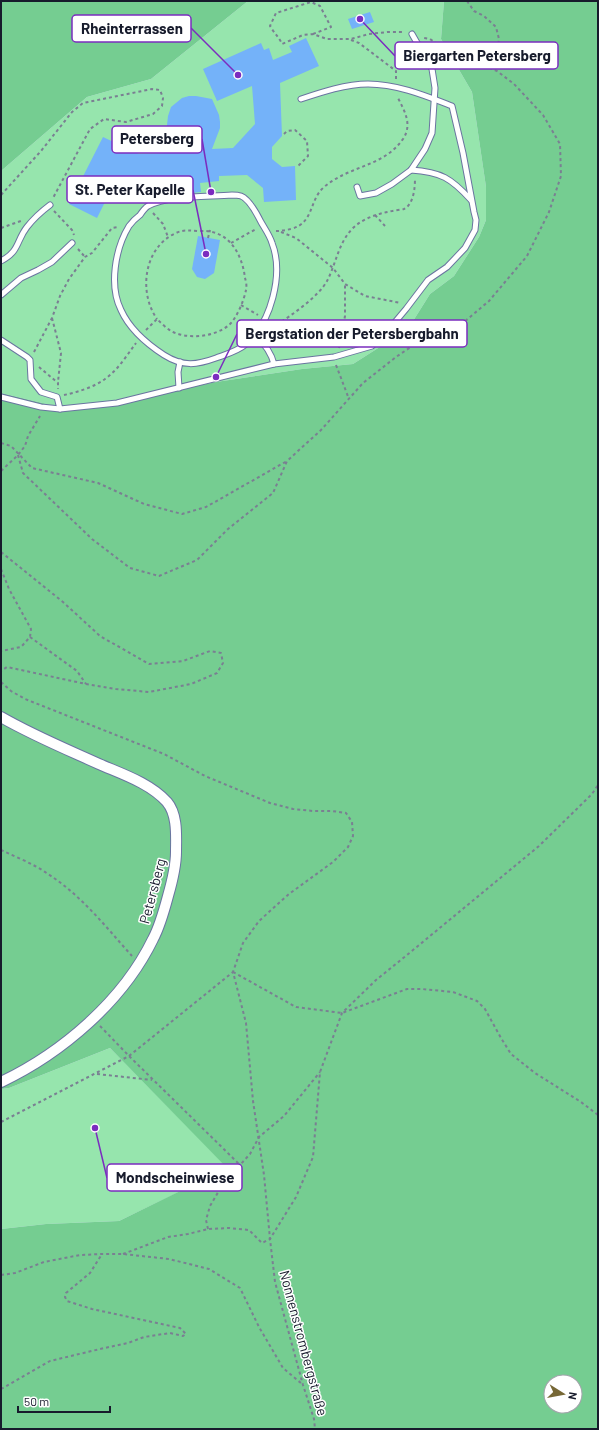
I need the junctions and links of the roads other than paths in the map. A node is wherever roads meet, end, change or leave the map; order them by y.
1 (412, 34) road end
2 (302, 99) dead end
3 (435, 100) junction
4 (412, 170) junction
5 (357, 188) dead end
6 (471, 201) junction
7 (50, 204) road end
8 (72, 243) road end
9 (1, 261) edge
10 (1, 295) edge
11 (255, 335) junction
12 (1, 340) edge
13 (180, 362) junction
14 (274, 364) junction
15 (179, 388) junction
16 (2, 397) edge
17 (60, 409) junction
18 (1, 717) edge
19 (1, 1082) edge

1 - 3 lane
2 - 3 lane
3 - 4 lane
3 - 6 lane
4 - 5 lane
4 - 6 lane
6 - 14 lane
7 - 9 lane
8 - 10 lane
11 - 13 lane
11 - 13 lane
11 - 14 lane
12 - 17 lane
13 - 15 lane
14 - 15 lane
15 - 17 lane
16 - 17 lane
18 - 19 street, Petersberg

